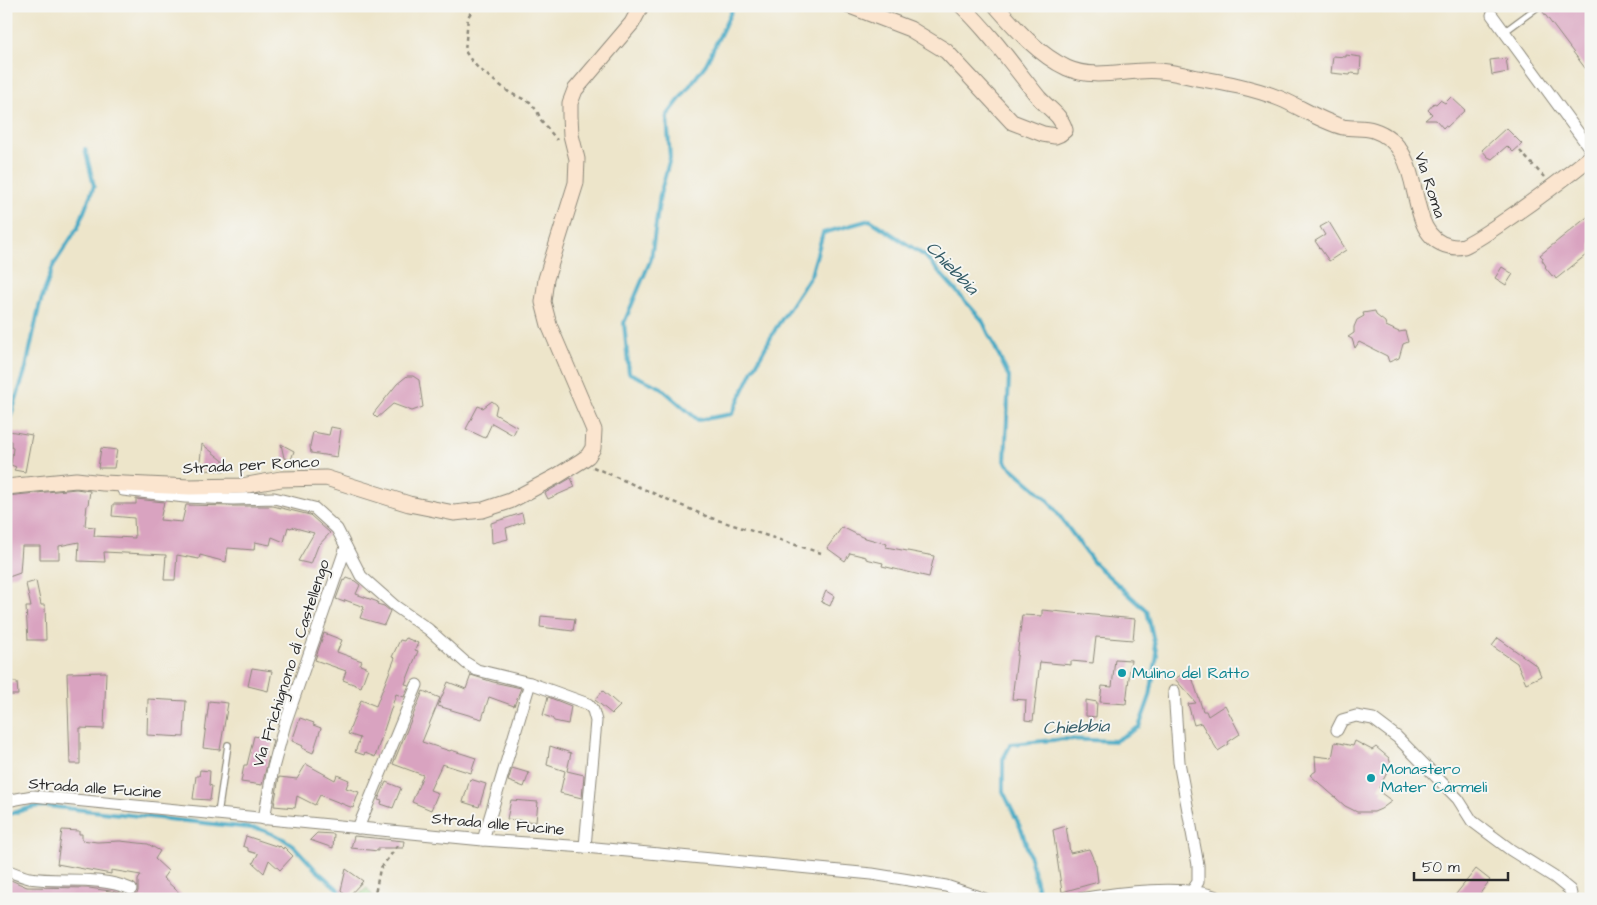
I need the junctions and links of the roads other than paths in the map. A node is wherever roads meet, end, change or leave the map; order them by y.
1 (641, 6) edge
2 (850, 6) edge
3 (962, 6) edge
4 (996, 6) edge
5 (1540, 6) edge
6 (1492, 15) dead end
7 (1504, 32) junction
8 (1591, 150) edge
9 (1591, 157) edge
10 (103, 483) junction
11 (8, 484) edge
12 (346, 547) junction
13 (530, 683) junction
14 (417, 685) dead end
15 (1174, 691) dead end
16 (1336, 730) dead end
17 (228, 745) dead end
18 (6, 801) edge
19 (218, 814) junction
20 (264, 819) junction
21 (358, 828) junction
22 (483, 840) junction
23 (585, 847) junction
24 (6, 870) edge
25 (130, 889) dead end
26 (1192, 891) junction
27 (985, 899) edge
28 (1080, 899) edge
29 (1221, 899) edge
30 (1572, 899) edge

1 - 10 street, Strada per Ronco
2 - 3 street
4 - 9 street, Via Roma
5 - 7 lane
6 - 7 street
7 - 8 street
10 - 11 street, Strada per Ronco
10 - 12 street
12 - 13 street
12 - 20 street, Via Frichignono di Castellengo
13 - 22 street
13 - 23 street
14 - 21 street
15 - 26 street
16 - 30 street
17 - 19 lane
18 - 19 street, Strada alle Fucine
19 - 20 street, Strada alle Fucine
20 - 21 street, Strada alle Fucine
21 - 22 street, Strada alle Fucine
22 - 23 street, Strada alle Fucine
23 - 27 street, Strada alle Fucine
24 - 25 street
26 - 28 street
26 - 29 street

